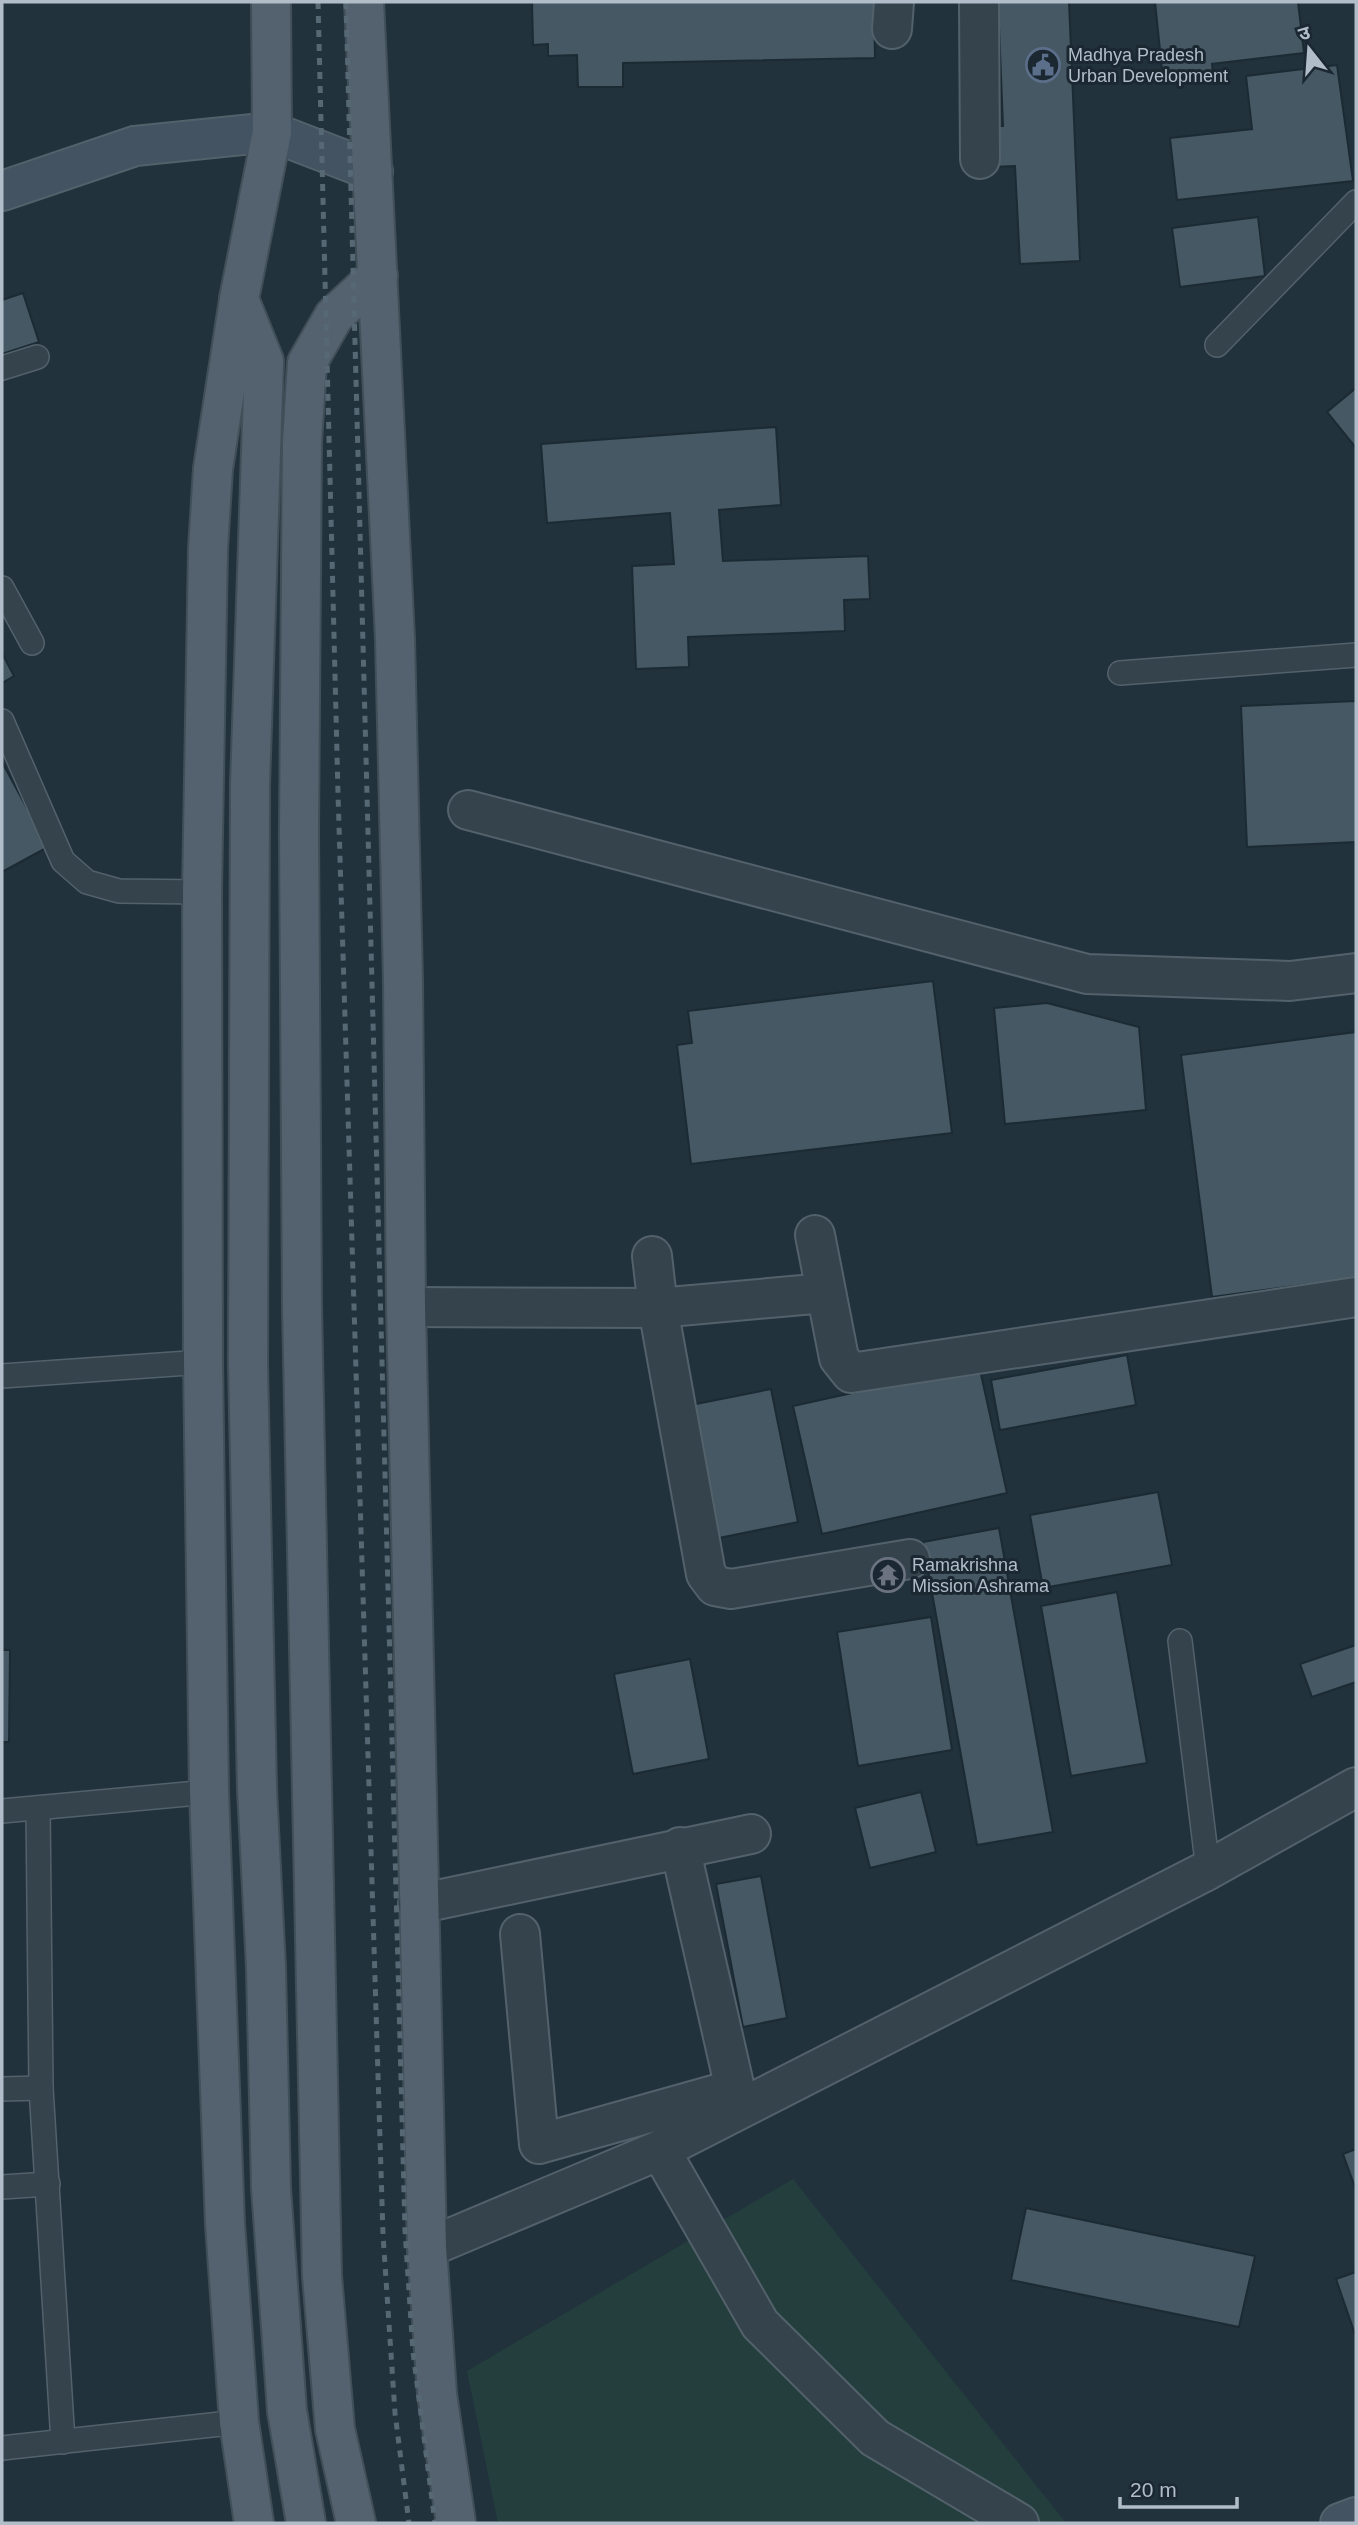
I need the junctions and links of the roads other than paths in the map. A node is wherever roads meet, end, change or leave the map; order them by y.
1 (271, 2) edge
2 (365, 2) edge
3 (979, 2) edge
4 (272, 132) junction
5 (979, 159) dead end
6 (373, 171) junction
7 (2, 191) edge
8 (1356, 202) edge
9 (378, 275) junction
10 (239, 299) junction
11 (1217, 345) dead end
12 (37, 357) dead end
13 (2, 368) edge
14 (2, 588) edge
15 (32, 643) dead end
16 (1356, 655) edge
17 (1120, 673) dead end
18 (2, 722) edge
19 (468, 810) dead end
20 (202, 892) junction
21 (1356, 973) edge
22 (815, 1235) dead end
23 (652, 1256) dead end
24 (825, 1293) junction
25 (1356, 1297) edge
26 (406, 1307) junction
27 (658, 1308) junction
28 (203, 1362) junction
29 (2, 1376) edge
30 (910, 1559) dead end
31 (1180, 1641) dead end
32 (1356, 1787) edge
33 (209, 1792) junction
34 (38, 1808) junction
35 (2, 1811) edge
36 (751, 1834) dead end
37 (680, 1847) junction
38 (1208, 1870) junction
39 (418, 1904) junction
40 (520, 1934) dead end
41 (41, 2088) junction
42 (2, 2089) edge
43 (660, 2150) junction
44 (48, 2184) junction
45 (2, 2187) edge
46 (427, 2248) junction
47 (239, 2422) junction
48 (63, 2442) junction
49 (2, 2448) edge
50 (254, 2523) edge
51 (306, 2523) edge
52 (356, 2523) edge
53 (456, 2523) edge
54 (1019, 2523) edge

1 - 4 main road
2 - 6 main road
3 - 5 street
4 - 6 street
4 - 7 street
4 - 10 main road
6 - 9 main road
8 - 11 lane
9 - 26 main road
9 - 52 main road
10 - 20 main road
10 - 51 main road
12 - 13 lane
14 - 15 lane
16 - 17 lane
18 - 20 lane
19 - 21 street
20 - 28 main road
22 - 24 street
23 - 27 street
24 - 25 street
24 - 27 street
26 - 27 street
26 - 39 main road
27 - 30 street
28 - 29 lane
28 - 33 main road
31 - 38 lane
32 - 38 street
33 - 34 lane
33 - 47 main road
34 - 35 lane
34 - 41 lane
36 - 37 street
37 - 39 street
37 - 40 street
38 - 43 street
39 - 46 main road
41 - 42 lane
41 - 44 lane
43 - 46 street
43 - 54 street
44 - 45 lane
44 - 48 lane
46 - 53 main road
47 - 48 lane
47 - 50 main road
48 - 49 lane

